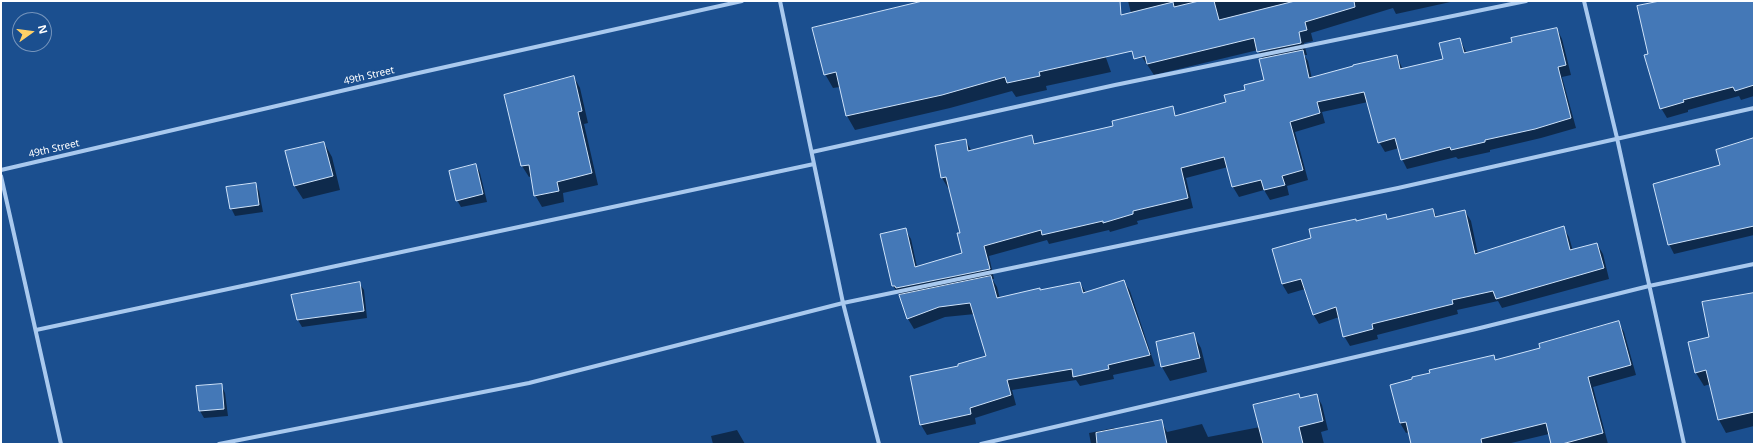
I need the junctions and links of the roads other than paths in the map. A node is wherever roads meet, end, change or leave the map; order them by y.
1 (742, 1) edge
2 (780, 1) edge
3 (1526, 1) edge
4 (1584, 1) edge
5 (1754, 108) edge
6 (1617, 138) junction
7 (812, 152) junction
8 (814, 164) junction
9 (1, 170) edge
10 (1, 176) edge
11 (1754, 264) edge
12 (1649, 286) junction
13 (843, 303) junction
14 (36, 330) junction
15 (61, 444) edge
16 (219, 444) edge
17 (879, 444) edge
18 (981, 444) edge
19 (1684, 444) edge

1 - 9 street, 49th Street
2 - 7 street
3 - 7 street
4 - 6 street
5 - 6 street
6 - 12 street
6 - 13 street
7 - 8 street
8 - 13 street
8 - 14 street
10 - 14 street
11 - 12 street
12 - 18 street
12 - 19 street
13 - 16 street
13 - 17 street
14 - 15 street

